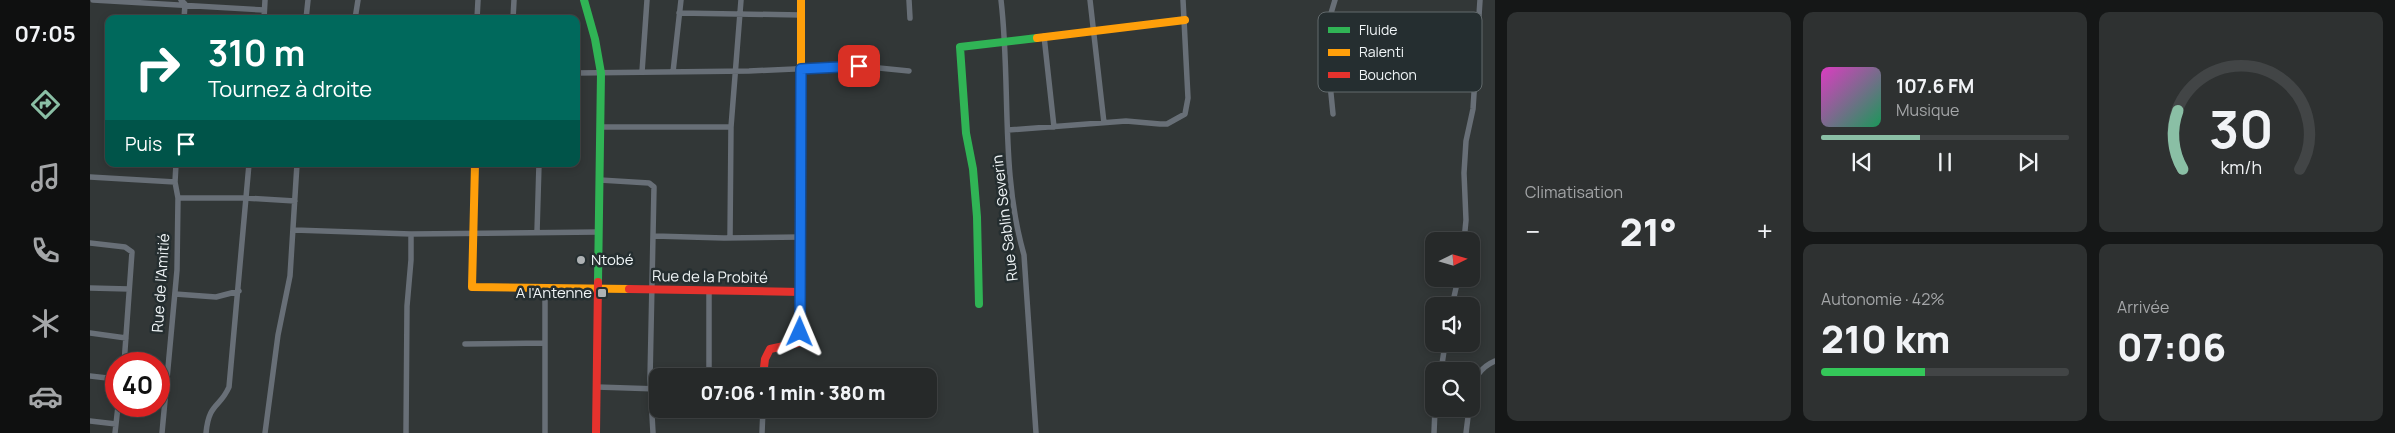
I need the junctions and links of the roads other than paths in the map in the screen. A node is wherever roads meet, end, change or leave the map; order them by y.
1 (93, 0) edge
2 (124, 0) edge
3 (265, 0) edge
4 (308, 0) edge
5 (358, 0) edge
6 (478, 0) edge
7 (514, 0) edge
8 (584, 0) edge
9 (648, 0) edge
10 (681, 0) edge
11 (741, 0) edge
12 (801, 0) edge
13 (910, 0) edge
14 (1002, 0) edge
15 (1090, 0) edge
16 (1183, 0) edge
17 (1336, 0) edge
18 (183, 2) edge
19 (221, 3) edge
20 (264, 10) junction
21 (1332, 12) edge
22 (679, 13) junction
23 (740, 13) junction
24 (184, 15) edge
25 (264, 15) edge
26 (306, 15) edge
27 (356, 15) edge
28 (477, 15) edge
29 (513, 15) edge
30 (801, 15) junction
31 (910, 18) dead end
32 (1185, 20) junction
33 (1094, 30) junction
34 (1044, 36) junction
35 (1006, 40) junction
36 (801, 69) junction
37 (737, 71) junction
38 (909, 71) dead end
39 (601, 72) junction
40 (642, 72) junction
41 (673, 72) junction
42 (580, 73) edge
43 (1331, 92) edge
44 (1474, 92) edge
45 (1333, 114) dead end
46 (1104, 123) junction
47 (600, 127) junction
48 (731, 127) junction
49 (1054, 127) junction
50 (1008, 130) junction
51 (176, 167) edge
52 (249, 167) edge
53 (297, 167) edge
54 (475, 167) edge
55 (539, 167) edge
56 (90, 177) edge
57 (600, 180) junction
58 (175, 182) junction
59 (178, 198) junction
60 (245, 198) junction
61 (295, 201) junction
62 (294, 230) junction
63 (537, 232) junction
64 (600, 232) junction
65 (1465, 232) edge
66 (411, 234) junction
67 (474, 234) junction
68 (654, 236) junction
69 (801, 237) junction
70 (730, 238) junction
71 (90, 243) edge
72 (90, 288) edge
73 (129, 289) junction
74 (545, 289) junction
75 (598, 289) junction
76 (652, 290) junction
77 (239, 291) junction
78 (709, 291) junction
79 (801, 292) junction
80 (175, 294) junction
81 (980, 304) dead end
82 (90, 333) edge
83 (126, 338) junction
84 (545, 343) junction
85 (464, 344) dead end
86 (125, 352) edge
87 (1495, 361) edge
88 (654, 368) edge
89 (709, 368) edge
90 (764, 368) edge
91 (1480, 371) edge
92 (90, 376) edge
93 (105, 378) edge
94 (597, 387) junction
95 (649, 389) edge
96 (117, 417) edge
97 (1435, 417) edge
98 (1468, 417) edge
99 (653, 418) edge
100 (763, 418) edge
101 (90, 421) edge
102 (116, 424) junction
103 (115, 433) edge
104 (162, 433) edge
105 (206, 433) edge
106 (265, 433) edge
107 (406, 433) edge
108 (545, 433) edge
109 (596, 433) edge
110 (653, 433) edge
111 (762, 433) edge
112 (1036, 433) edge
113 (1434, 433) edge
114 (1466, 433) edge

1 - 2 street
2 - 18 street
3 - 20 street
4 - 26 street
5 - 27 street
6 - 28 street
7 - 29 street
8 - 39 street
9 - 40 street
10 - 22 street
11 - 23 street
12 - 30 street
13 - 31 street
14 - 35 street, Rue Sablin Severin
15 - 33 street
16 - 32 street
17 - 21 street
18 - 19 street
18 - 24 street
19 - 20 street
20 - 25 street
22 - 23 street
22 - 41 street
23 - 30 street
23 - 37 street
30 - 36 street
32 - 33 street
32 - 46 street
33 - 34 street
33 - 46 street
34 - 35 street
34 - 49 street
35 - 50 street, Rue Sablin Severin
35 - 81 street
36 - 37 street
36 - 38 street
36 - 69 street
37 - 41 street
37 - 48 street
39 - 40 street
39 - 42 street
39 - 47 street
40 - 41 street
43 - 45 street
44 - 65 street
46 - 49 street
47 - 48 street
47 - 57 street
48 - 70 street
49 - 50 street
50 - 112 street, Rue Sablin Severin
51 - 58 street, Rue de l'Amitié
52 - 60 street
53 - 61 street
54 - 67 street, Rue de la Probité
55 - 63 street
56 - 58 street
57 - 64 street
57 - 68 street
58 - 59 street, Rue de l'Amitié
59 - 60 street
59 - 80 street, Rue de l'Amitié
60 - 61 street
60 - 77 street
61 - 62 street
62 - 66 street
62 - 106 street
63 - 64 street
63 - 67 street
64 - 75 street
66 - 67 street
66 - 107 street
67 - 74 street, Rue de la Probité
68 - 70 street
68 - 76 street
69 - 70 street
69 - 79 street
71 - 73 street
72 - 73 street
73 - 83 street
74 - 75 street, Rue de la Probité
74 - 84 street
75 - 76 street, Rue de la Probité
75 - 94 street
76 - 78 street, Rue de la Probité
76 - 88 street
77 - 80 street
77 - 105 street
78 - 79 street, Rue de la Probité
78 - 89 street
79 - 90 street
80 - 104 street, Rue de l'Amitié
82 - 83 street
83 - 86 street
84 - 85 street
84 - 108 street
87 - 91 street
92 - 93 street
94 - 95 street
94 - 109 street
96 - 102 street
97 - 113 street
98 - 114 street
99 - 110 street
100 - 111 street
101 - 102 street
102 - 103 street

